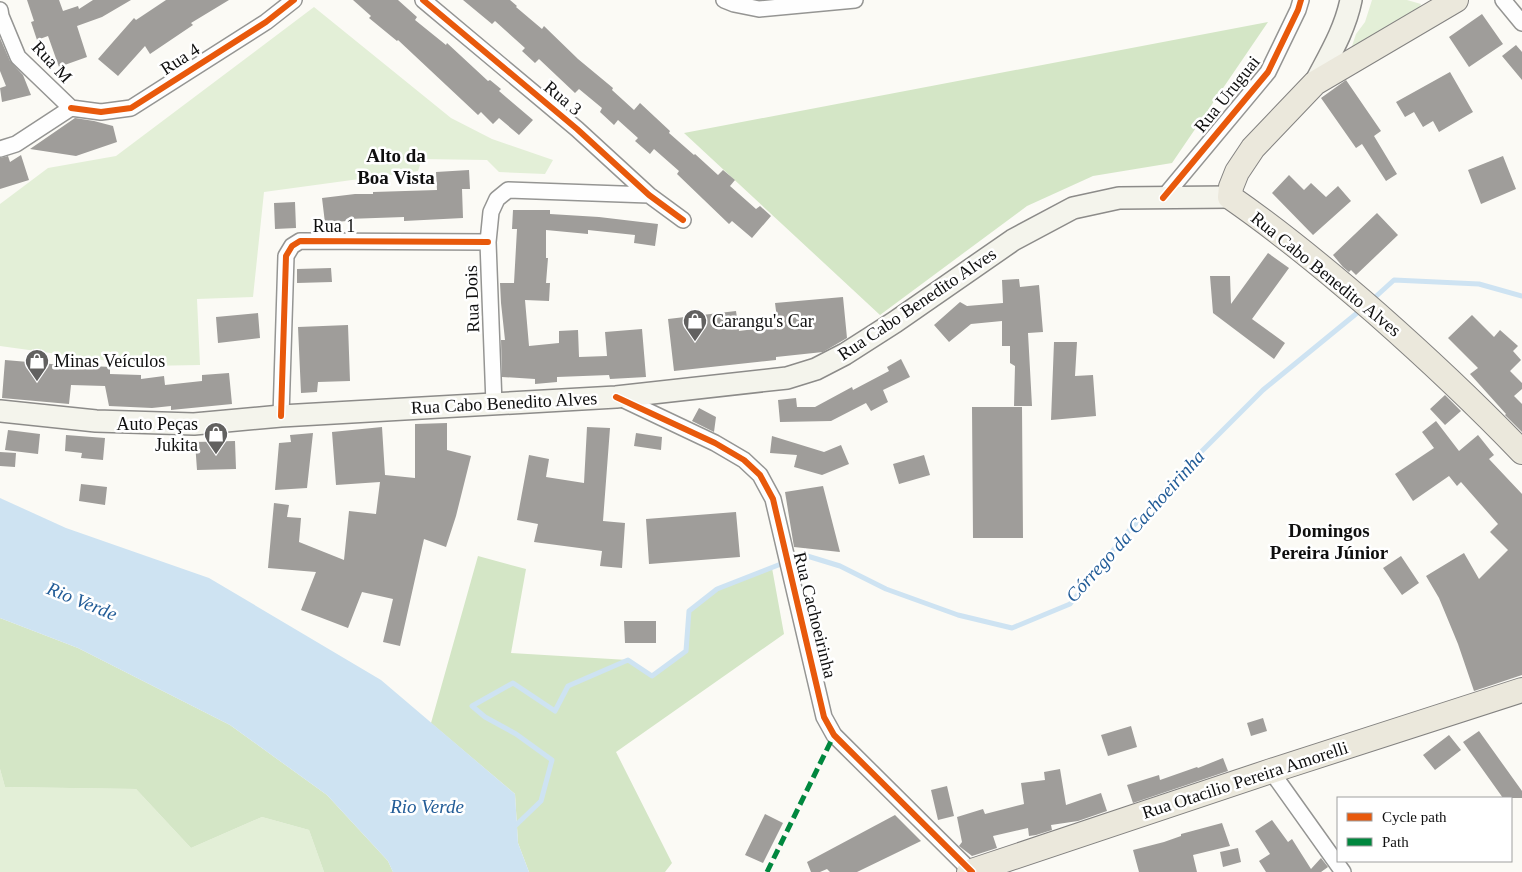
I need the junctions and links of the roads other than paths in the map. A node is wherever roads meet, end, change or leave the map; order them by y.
1 (294, 0) edge
2 (423, 0) edge
3 (724, 0) edge
4 (855, 0) edge
5 (1301, 0) edge
6 (1351, 0) edge
7 (1456, 0) edge
8 (1503, 0) edge
9 (0, 14) edge
10 (1522, 23) edge
11 (1315, 82) junction
12 (71, 108) junction
13 (0, 150) edge
14 (649, 195) junction
15 (1230, 197) junction
16 (1163, 198) junction
17 (683, 220) dead end
18 (488, 242) junction
19 (616, 397) junction
20 (494, 404) junction
21 (0, 411) edge
22 (281, 416) junction
23 (1522, 452) edge
24 (1522, 690) edge
25 (1271, 772) junction
26 (970, 872) edge
27 (1343, 872) edge

1 - 12 street, Rua 4
2 - 14 street, Rua 3
3 - 4 street
5 - 16 street, Rua Uruguai
6 - 11 main road
7 - 11 main road
8 - 10 street
9 - 12 street, Rua M
11 - 15 main road
12 - 13 street
14 - 17 street, Rua 3
14 - 18 street, Rua Dois
15 - 16 main road, Rua Cabo Benedito Alves
15 - 23 main road, Rua Cabo Benedito Alves
16 - 19 main road, Rua Cabo Benedito Alves
18 - 20 street, Rua Dois
18 - 22 street, Rua 1
19 - 20 main road, Rua Cabo Benedito Alves
19 - 26 street, Rua Cachoeirinha
20 - 22 main road, Rua Cabo Benedito Alves
21 - 22 main road, Rua Cabo Benedito Alves
24 - 25 main road, Rua Otacilio Pereira Amorelli
25 - 26 main road, Rua Otacilio Pereira Amorelli
25 - 27 street

